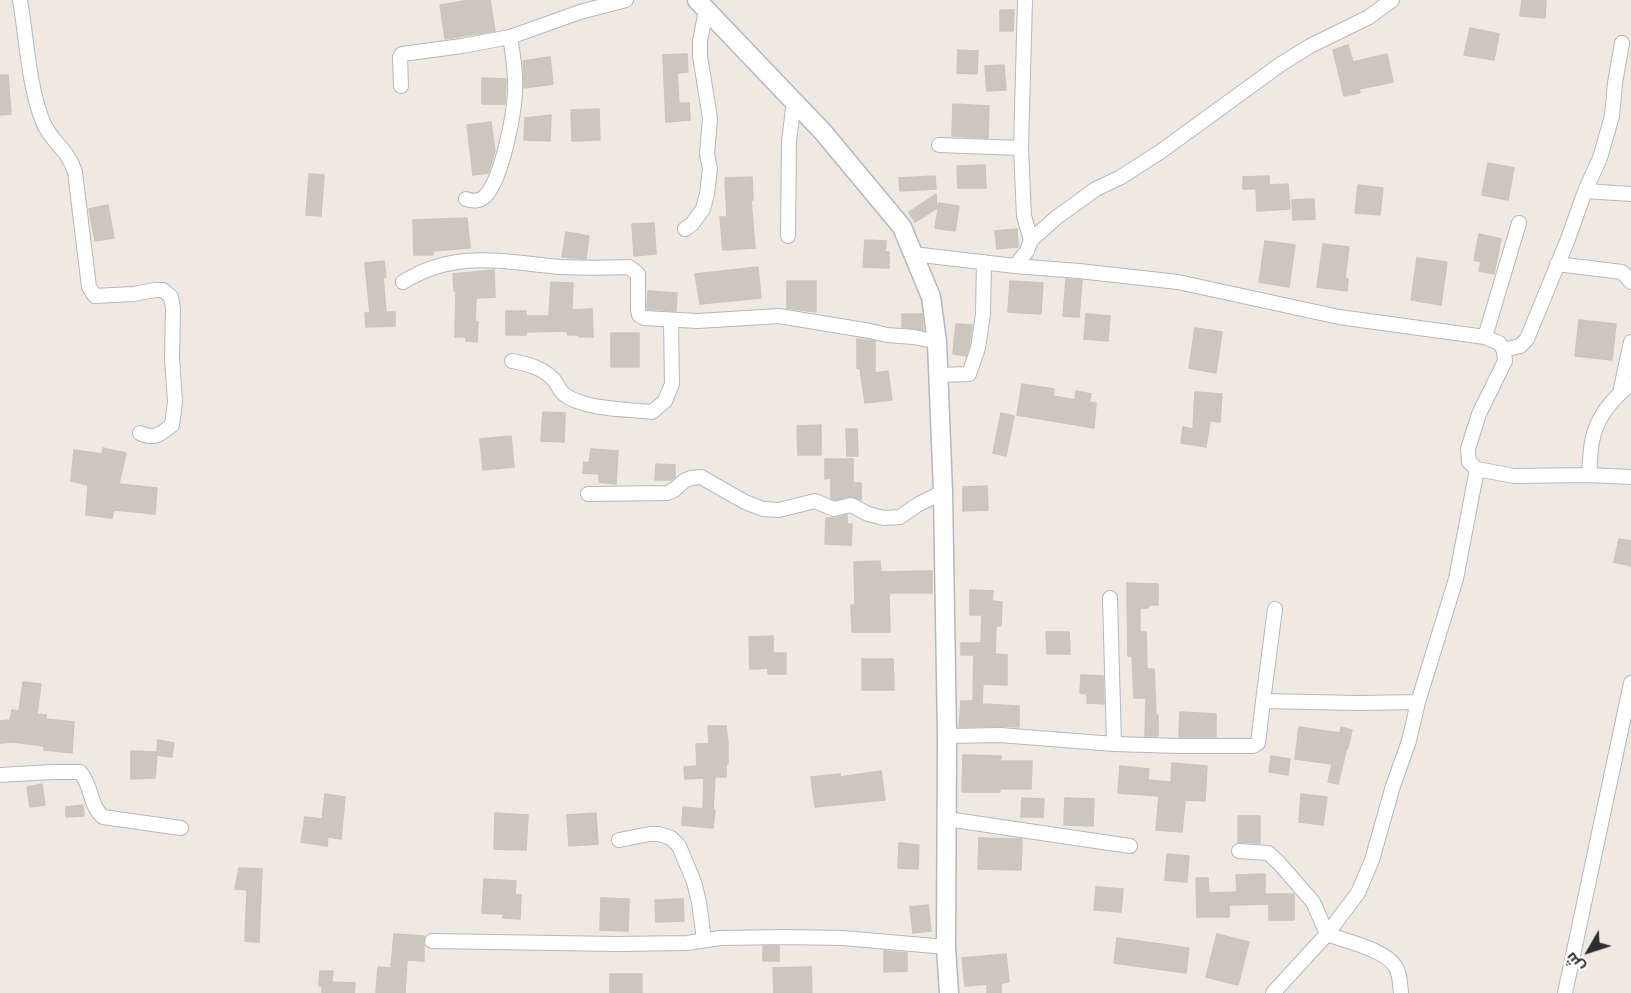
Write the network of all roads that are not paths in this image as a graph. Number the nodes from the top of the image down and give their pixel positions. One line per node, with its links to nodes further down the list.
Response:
1 (20, 0): 34 (street)
2 (626, 0): 6 (street)
3 (1024, 0): 11 (street)
4 (1392, 0): 18 (street)
5 (702, 5): 9 (street); 16 (street)
6 (510, 37): 8 (street); 14 (street)
7 (1622, 43): 12 (street)
8 (401, 86)
9 (794, 101): 17 (street); 19 (street)
10 (939, 145): 11 (street)
11 (1021, 148): 18 (street)
12 (1585, 190): 13 (street); 21 (street)
13 (1631, 194)
14 (466, 199)
15 (1519, 223): 26 (street)
16 (685, 229)
17 (788, 236)
18 (1031, 240): 22 (street)
19 (913, 254): 20 (street); 27 (street)
20 (984, 262): 22 (street); 31 (street)
21 (1557, 264): 23 (street); 29 (street)
22 (1015, 266): 26 (street)
23 (1630, 280)
24 (403, 282): 25 (street)
25 (671, 320): 27 (street); 30 (street)
26 (1485, 337): 29 (street)
27 (938, 342): 31 (street)
28 (1631, 342): 33 (street)
29 (1504, 350): 35 (street)
30 (512, 361)
31 (939, 375): 38 (street)
32 (1631, 384): 33 (street)
33 (1620, 393): 36 (street)
34 (140, 433)
35 (1477, 469): 36 (street); 44 (street)
36 (1589, 475): 37 (street)
37 (1631, 477)
38 (943, 492): 39 (street); 45 (street)
39 (588, 494)
40 (1110, 598): 46 (street)
41 (1275, 609): 43 (street)
42 (1631, 683): 60 (street)
43 (1263, 701): 44 (street); 46 (street)
44 (1418, 702): 53 (street)
45 (947, 736): 46 (street); 48 (street)
46 (1114, 744)
47 (0, 775): 49 (street)
48 (947, 819): 51 (street); 56 (street)
49 (181, 828)
50 (619, 840): 54 (street)
51 (1130, 846)
52 (1239, 851): 53 (street)
53 (1327, 934): 58 (street); 59 (street)
54 (704, 940): 55 (street); 56 (street)
55 (432, 941)
56 (946, 947): 57 (street)
57 (949, 993)
58 (1273, 993)
59 (1401, 993)
60 (1565, 993)

